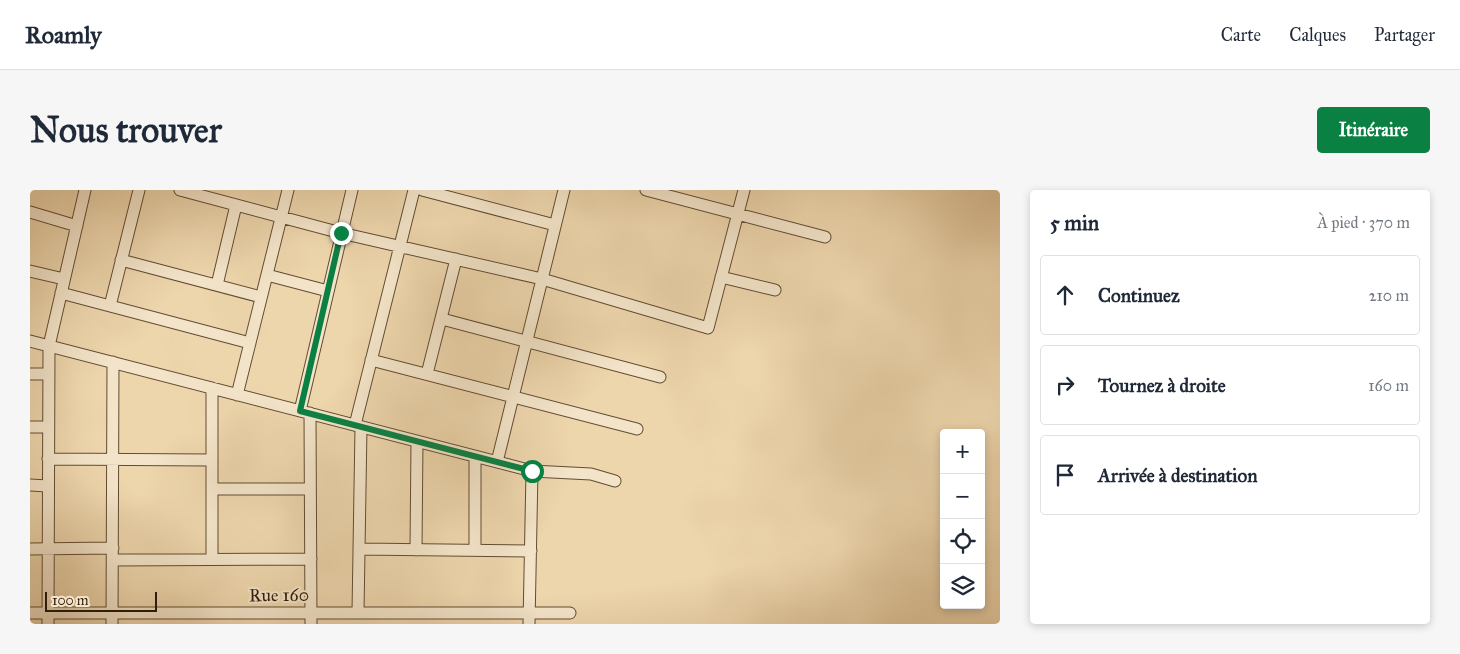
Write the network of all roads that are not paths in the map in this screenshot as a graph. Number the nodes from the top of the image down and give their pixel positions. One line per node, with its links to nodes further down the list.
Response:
1 (85, 190): 16 (street)
2 (139, 190): 21 (street)
3 (180, 190): 11 (street)
4 (288, 190): 14 (street)
5 (352, 190): 17 (street)
6 (414, 190): 19 (street)
7 (422, 190): 15 (street)
8 (564, 190): 15 (street)
9 (646, 190): 13 (street)
10 (744, 190): 13 (street)
11 (236, 205): 14 (street); 27 (street)
12 (30, 212): 16 (street)
13 (737, 214): 18 (street); 24 (street)
14 (281, 217): 17 (street); 23 (street)
15 (555, 225): 26 (street)
16 (77, 226): 25 (street)
17 (341, 233): 19 (street); 29 (street)
18 (825, 238)
19 (400, 246): 20 (street); 38 (street)
20 (456, 259): 26 (street); 33 (street)
21 (121, 260): 27 (street); 32 (street)
22 (30, 271): 25 (street)
23 (267, 275): 29 (street); 31 (street)
24 (722, 276): 26 (street); 28 (street)
25 (64, 279): 30 (street)
26 (542, 279): 35 (street)
27 (217, 285): 31 (street)
28 (776, 290)
29 (328, 291): 47 (street)
30 (61, 293): 32 (street); 37 (street)
31 (261, 297): 36 (street)
32 (110, 306): 36 (street)
33 (442, 318): 35 (street); 42 (street)
34 (30, 341): 37 (street)
35 (526, 341): 43 (street); 46 (street)
36 (250, 342): 45 (street)
37 (49, 346): 39 (street); 41 (street)
38 (371, 360): 42 (street); 48 (street)
39 (113, 362): 44 (street); 55 (street)
40 (30, 374): 41 (street)
41 (48, 374): 50 (street)
42 (427, 374): 46 (street)
43 (660, 378)
44 (212, 388): 45 (street); 56 (street)
45 (237, 395): 47 (street)
46 (513, 397): 51 (street); 57 (street)
47 (305, 412): 48 (street); 63 (street)
48 (358, 426): 52 (street); 67 (street)
49 (30, 427): 50 (street)
50 (48, 427): 54 (street)
51 (636, 429)
52 (417, 441): 53 (street); 68 (street)
53 (475, 456): 57 (street); 69 (street)
54 (48, 459): 55 (street); 61 (street)
55 (113, 459): 56 (street); 64 (street)
56 (211, 460): 62 (street)
57 (496, 462): 58 (street)
58 (532, 471): 59 (street); 70 (street)
59 (615, 481)
60 (30, 486): 61 (street)
61 (48, 486): 66 (street)
62 (212, 489): 63 (street); 71 (street)
63 (310, 489): 72 (street)
64 (113, 548): 66 (street); 73 (street)
65 (30, 549): 66 (street)
66 (48, 549): 79 (street)
67 (359, 549): 68 (street); 74 (street)
68 (416, 550): 69 (street)
69 (475, 550): 70 (street)
70 (530, 551): 82 (street)
71 (212, 559): 72 (street); 73 (street)
72 (311, 559): 77 (street)
73 (113, 560): 80 (street)
74 (358, 612): 77 (street, Rue 160); 78 (street, Rue 160)
75 (30, 613): 79 (street, Rue 160)
76 (570, 614): 82 (street, Rue 160)
77 (311, 618): 81 (street, Rue 160)
78 (461, 618): 82 (street, Rue 160)
79 (48, 619): 80 (street, Rue 160)
80 (112, 619): 81 (street, Rue 160)
81 (248, 619)
82 (529, 619)

